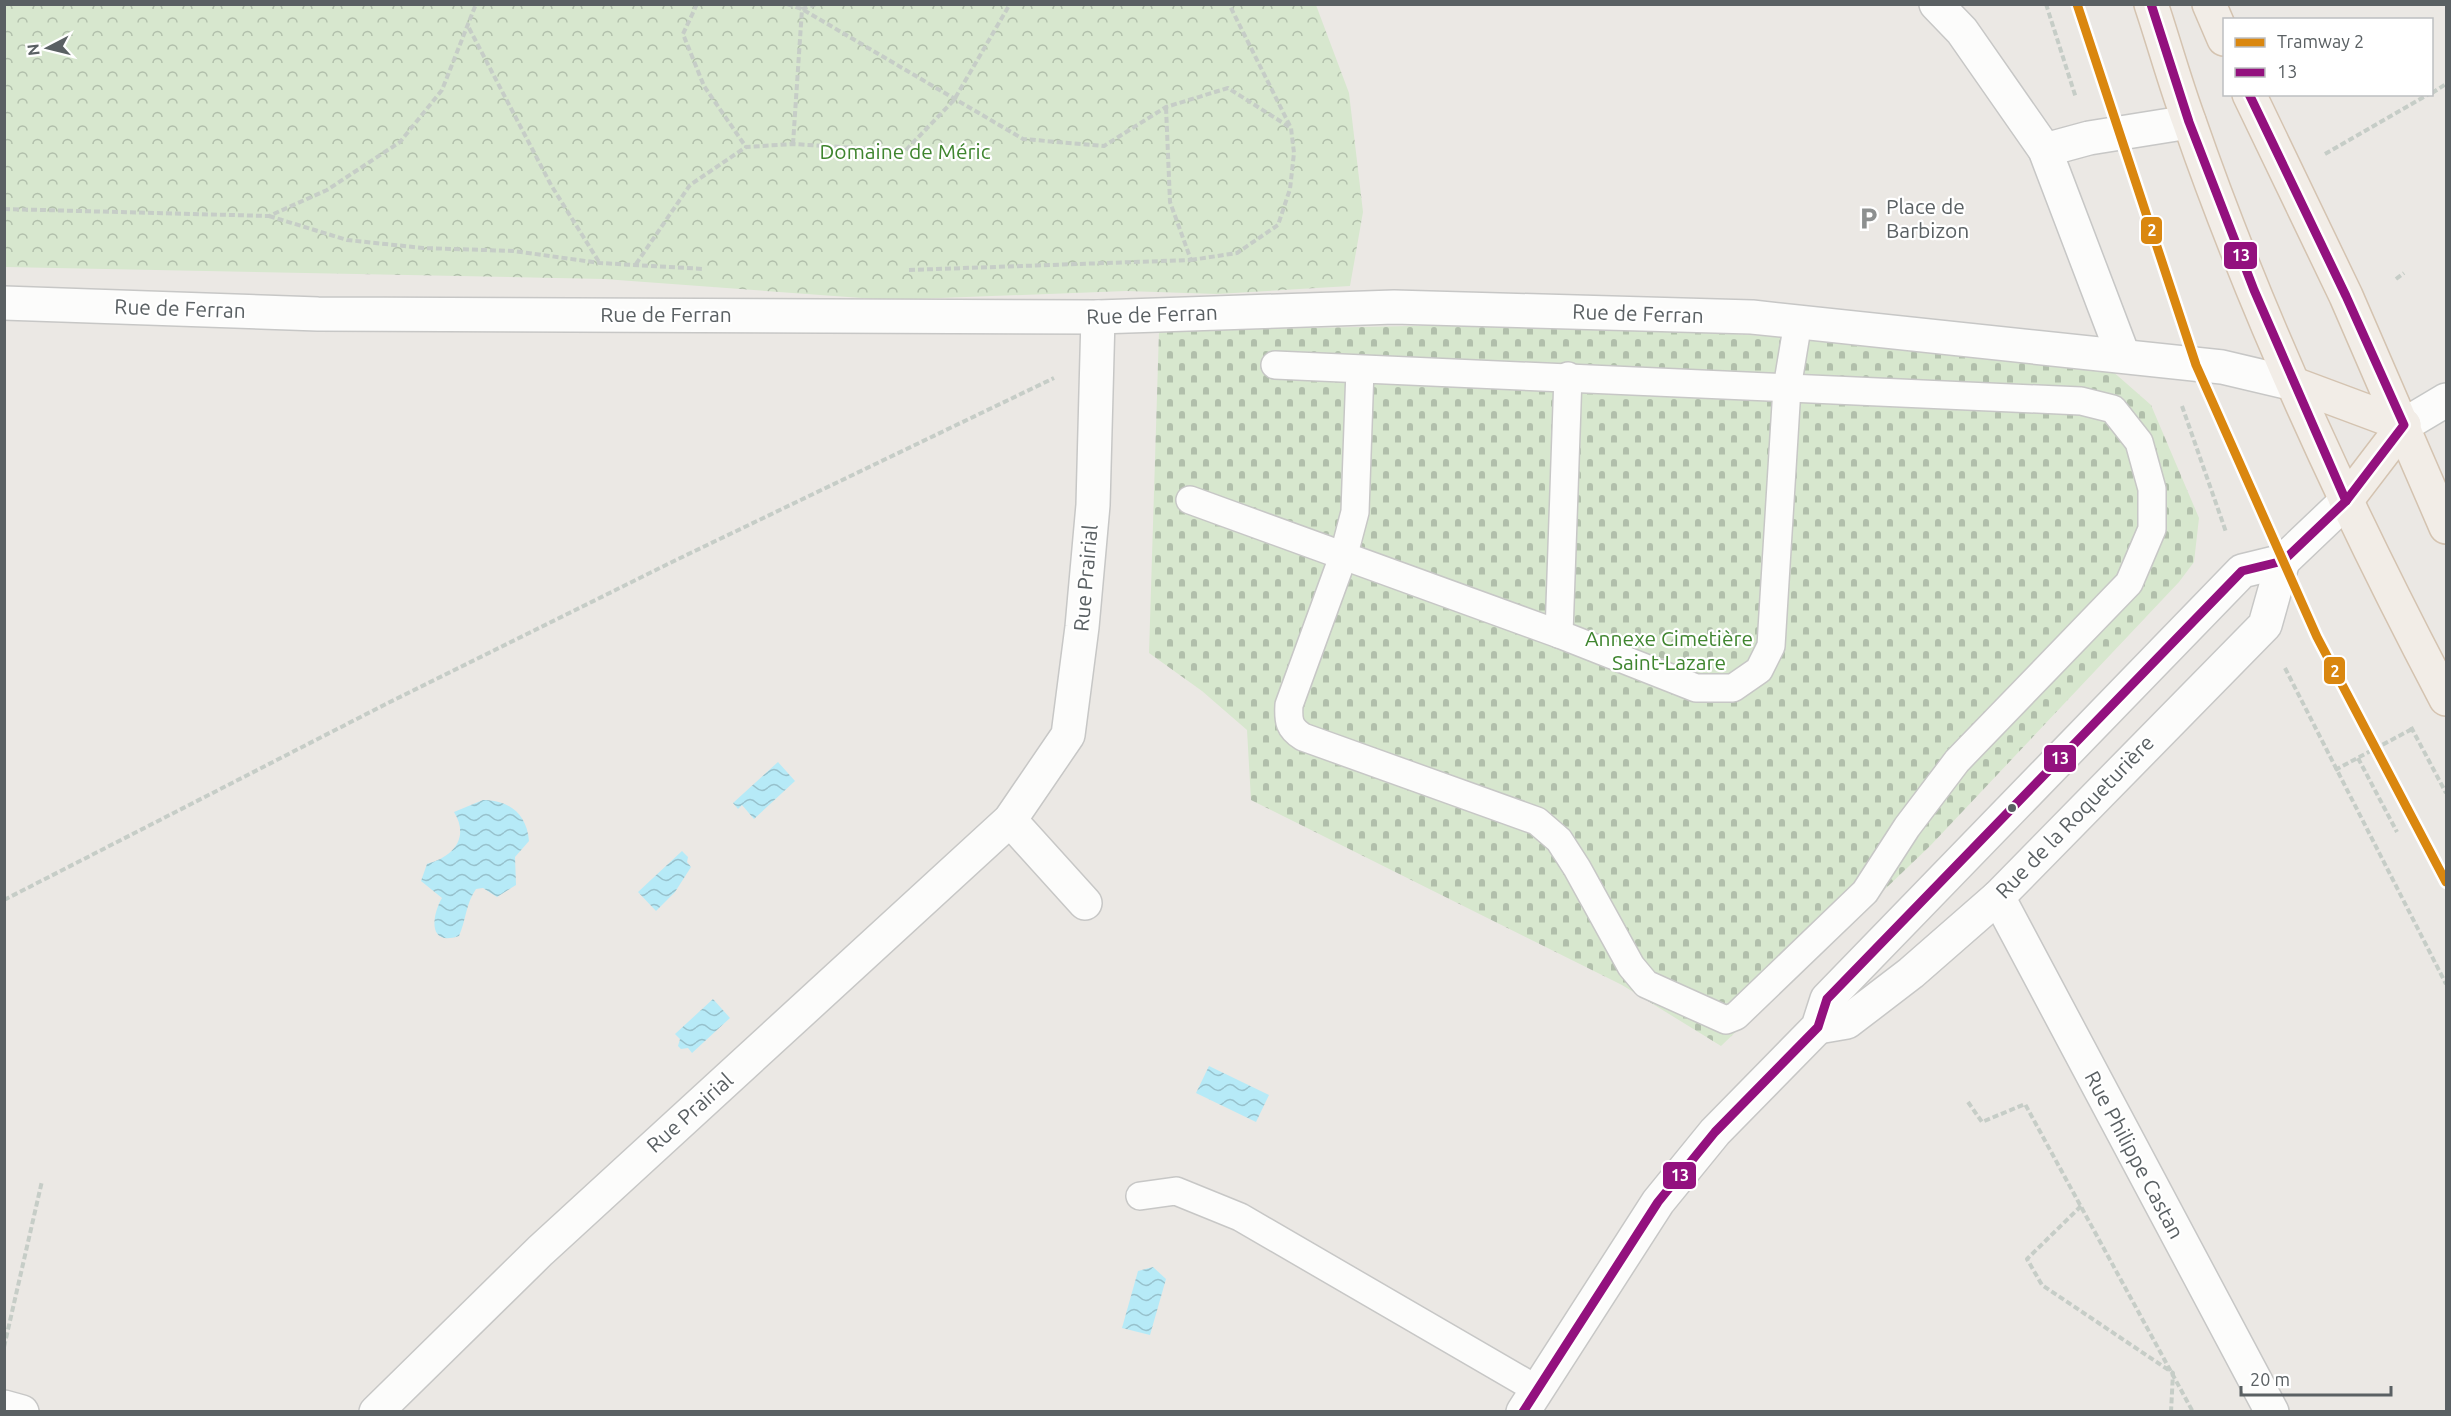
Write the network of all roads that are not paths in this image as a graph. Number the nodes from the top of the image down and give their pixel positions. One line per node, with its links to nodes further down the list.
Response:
1 (1936, 4): 7 (street)
2 (2151, 4): 6 (main road)
3 (2209, 4): 4 (main road)
4 (2223, 37)
5 (2250, 96): 18 (main road)
6 (2189, 122): 7 (street); 15 (main road)
7 (2045, 150): 11 (street)
8 (4, 303): 9 (street, Rue de Ferran)
9 (1098, 317): 10 (street, Rue de Ferran); 26 (street, Rue Prairial)
10 (1798, 322): 11 (street, Rue de Ferran); 16 (lane)
11 (2123, 355): 15 (street, Rue de Ferran)
12 (1275, 365): 13 (lane)
13 (1360, 369): 14 (lane); 22 (lane)
14 (1568, 376): 16 (lane); 24 (lane)
15 (2294, 384): 18 (main road); 20 (main road)
16 (1787, 388): 22 (lane); 24 (lane)
17 (2446, 400): 18 (street)
18 (2404, 425): 20 (main road); 21 (main road)
19 (1190, 500): 22 (lane)
20 (2346, 501): 23 (street); 25 (main road)
21 (2446, 527)
22 (1344, 554): 24 (lane)
23 (2283, 561): 27 (street, Rue de la Roqueturière); 29 (street)
24 (1558, 634)
25 (2446, 699)
26 (1010, 820): 28 (street); 34 (street, Rue Prairial)
27 (1998, 897): 29 (street, Rue de la Roqueturière); 35 (street, Rue Philippe Castan)
28 (1085, 903)
29 (1818, 1027): 31 (street)
30 (1140, 1196): 31 (lane)
31 (1530, 1401)
32 (4, 1407): 33 (street)
33 (21, 1412)
34 (376, 1412)
35 (2272, 1412)

